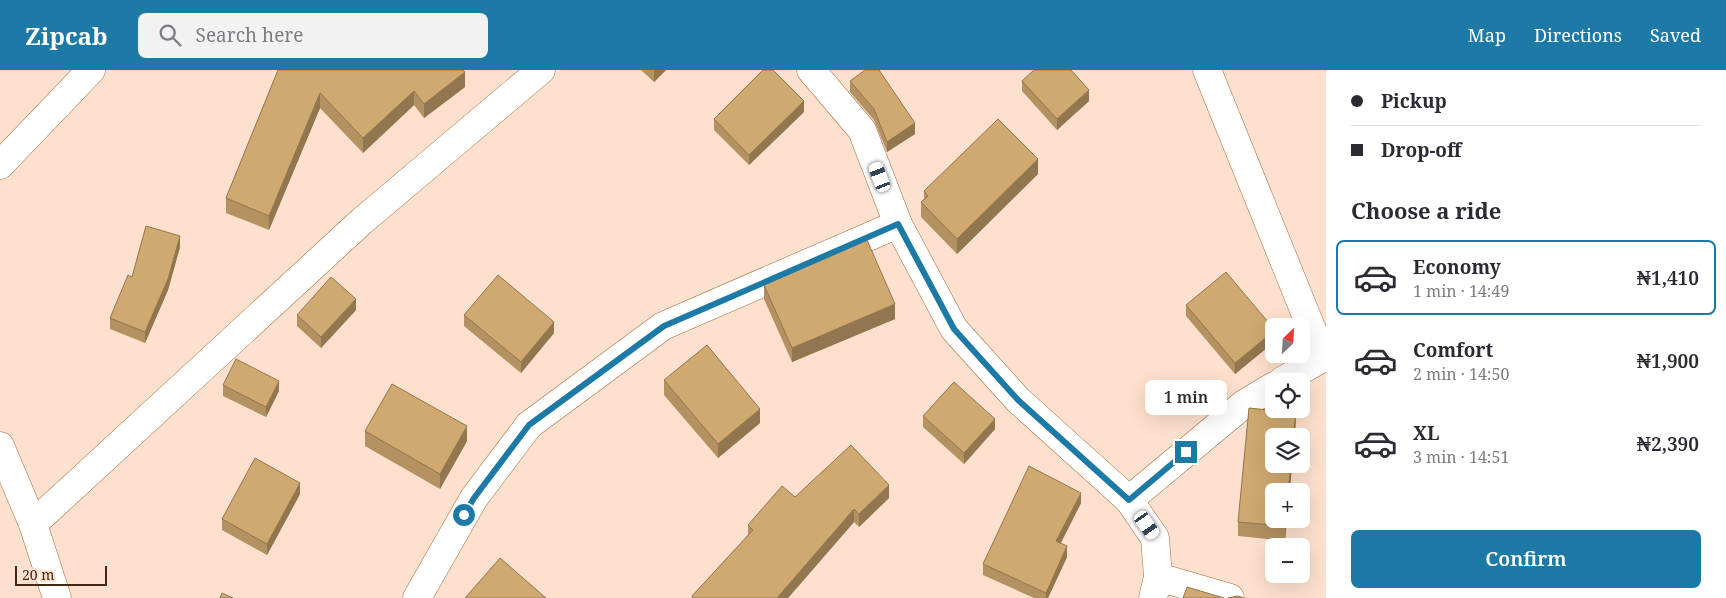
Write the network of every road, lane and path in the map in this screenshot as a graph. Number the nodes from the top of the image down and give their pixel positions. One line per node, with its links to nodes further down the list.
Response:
1 (91, 70): 5 (street)
2 (541, 70): 12 (street)
3 (811, 70): 6 (street)
4 (1207, 70): 7 (street)
5 (0, 165)
6 (898, 224): 11 (street); 15 (street)
7 (1325, 356): 8 (street)
8 (1296, 373)
9 (1265, 391): 11 (street)
10 (0, 446): 12 (street)
11 (1129, 500): 13 (street)
12 (33, 524): 14 (street)
13 (1156, 588): 16 (street)
14 (57, 598)
15 (417, 598)
16 (1230, 598)

